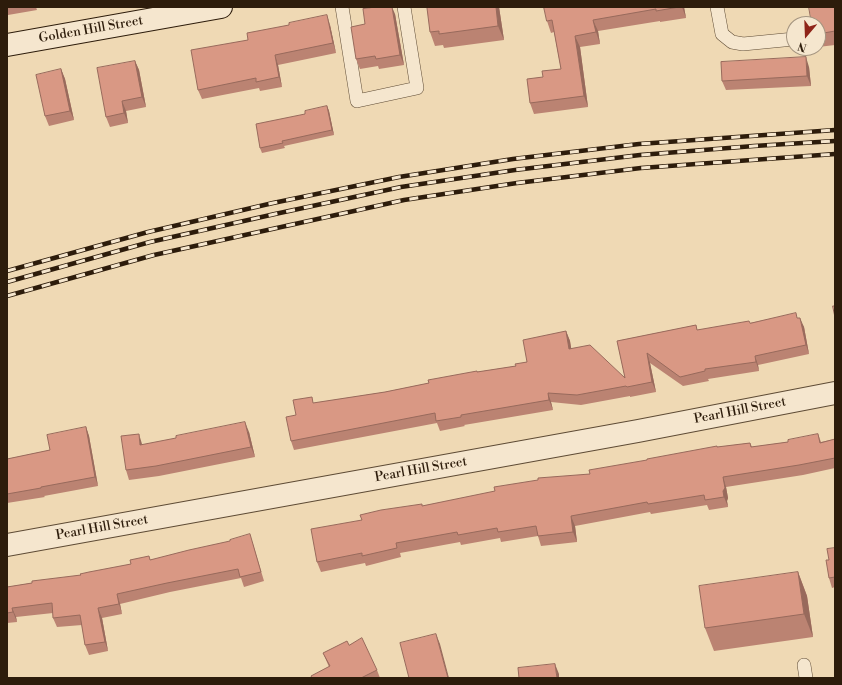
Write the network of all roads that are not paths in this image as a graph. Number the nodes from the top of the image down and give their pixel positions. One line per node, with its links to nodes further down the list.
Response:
1 (221, 7): 6 (street, Golden Hill Street)
2 (342, 7): 3 (lane)
3 (404, 7)
4 (717, 7): 5 (lane)
5 (786, 39)
6 (7, 45)
7 (835, 393): 8 (street, Pearl Hill Street)
8 (7, 545)
9 (804, 665): 10 (lane)
10 (806, 678)

